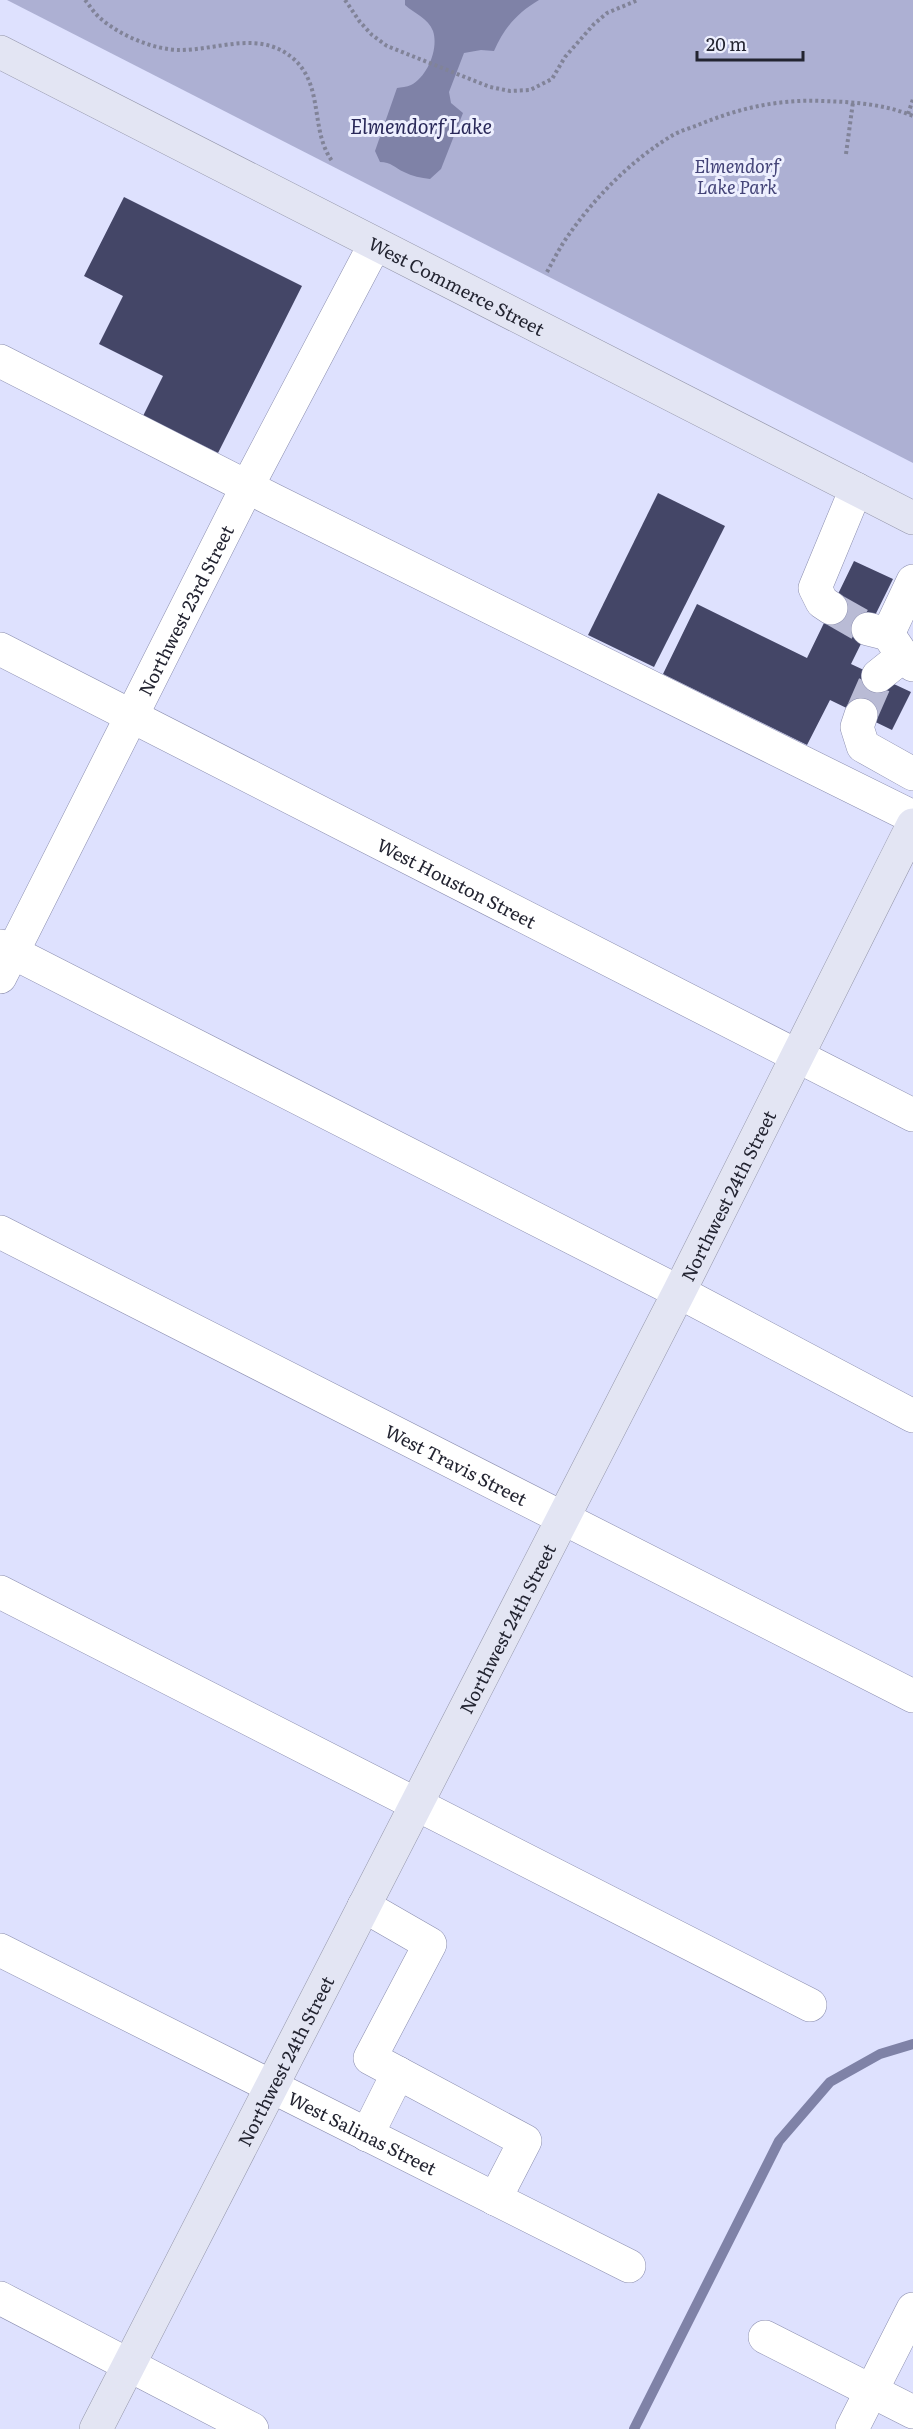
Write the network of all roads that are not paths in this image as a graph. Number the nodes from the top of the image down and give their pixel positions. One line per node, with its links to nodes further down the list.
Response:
1 (0, 52): 2 (main road, West Commerce Street)
2 (375, 244): 4 (street, Northwest 23rd Street); 5 (main road, West Commerce Street)
3 (0, 361): 4 (street)
4 (248, 487): 12 (street, Northwest 23rd Street); 15 (street)
5 (856, 489): 6 (main road, West Commerce Street); 8 (street)
6 (913, 518)
7 (913, 581): 9 (street)
8 (831, 608)
9 (893, 646): 11 (street)
10 (0, 649): 12 (street, West Houston Street)
11 (878, 676)
12 (132, 715): 17 (street, Northwest 23rd Street); 18 (street, West Houston Street)
13 (861, 715): 14 (street)
14 (913, 774)
15 (913, 817)
16 (913, 825): 18 (main road, Northwest 24th Street)
17 (4, 959): 21 (street)
18 (797, 1057): 19 (street, West Houston Street); 21 (main road, Northwest 24th Street)
19 (913, 1116)
20 (0, 1232): 23 (street, West Travis Street)
21 (679, 1292): 22 (street); 23 (main road, Northwest 24th Street)
22 (913, 1416)
23 (562, 1519): 25 (street, West Travis Street); 26 (main road, Northwest 24th Street)
24 (0, 1592): 26 (street)
25 (913, 1696)
26 (417, 1805): 27 (main road, Northwest 24th Street); 29 (street)
27 (364, 1906): 30 (street); 31 (main road, Northwest 24th Street)
28 (0, 1950): 31 (street, West Salinas Street)
29 (810, 2005)
30 (398, 2073): 32 (street); 33 (street)
31 (271, 2087): 32 (street, West Salinas Street); 38 (main road, Northwest 24th Street)
32 (367, 2135): 33 (street, West Salinas Street)
33 (495, 2199): 34 (street, West Salinas Street)
34 (629, 2266)
35 (0, 2298): 38 (street)
36 (913, 2309): 39 (street)
37 (765, 2337): 39 (street)
38 (129, 2364): 41 (main road, Northwest 24th Street); 42 (street)
39 (872, 2391): 40 (street); 43 (street)
40 (913, 2412)
41 (96, 2429)
42 (252, 2429)
43 (852, 2429)

